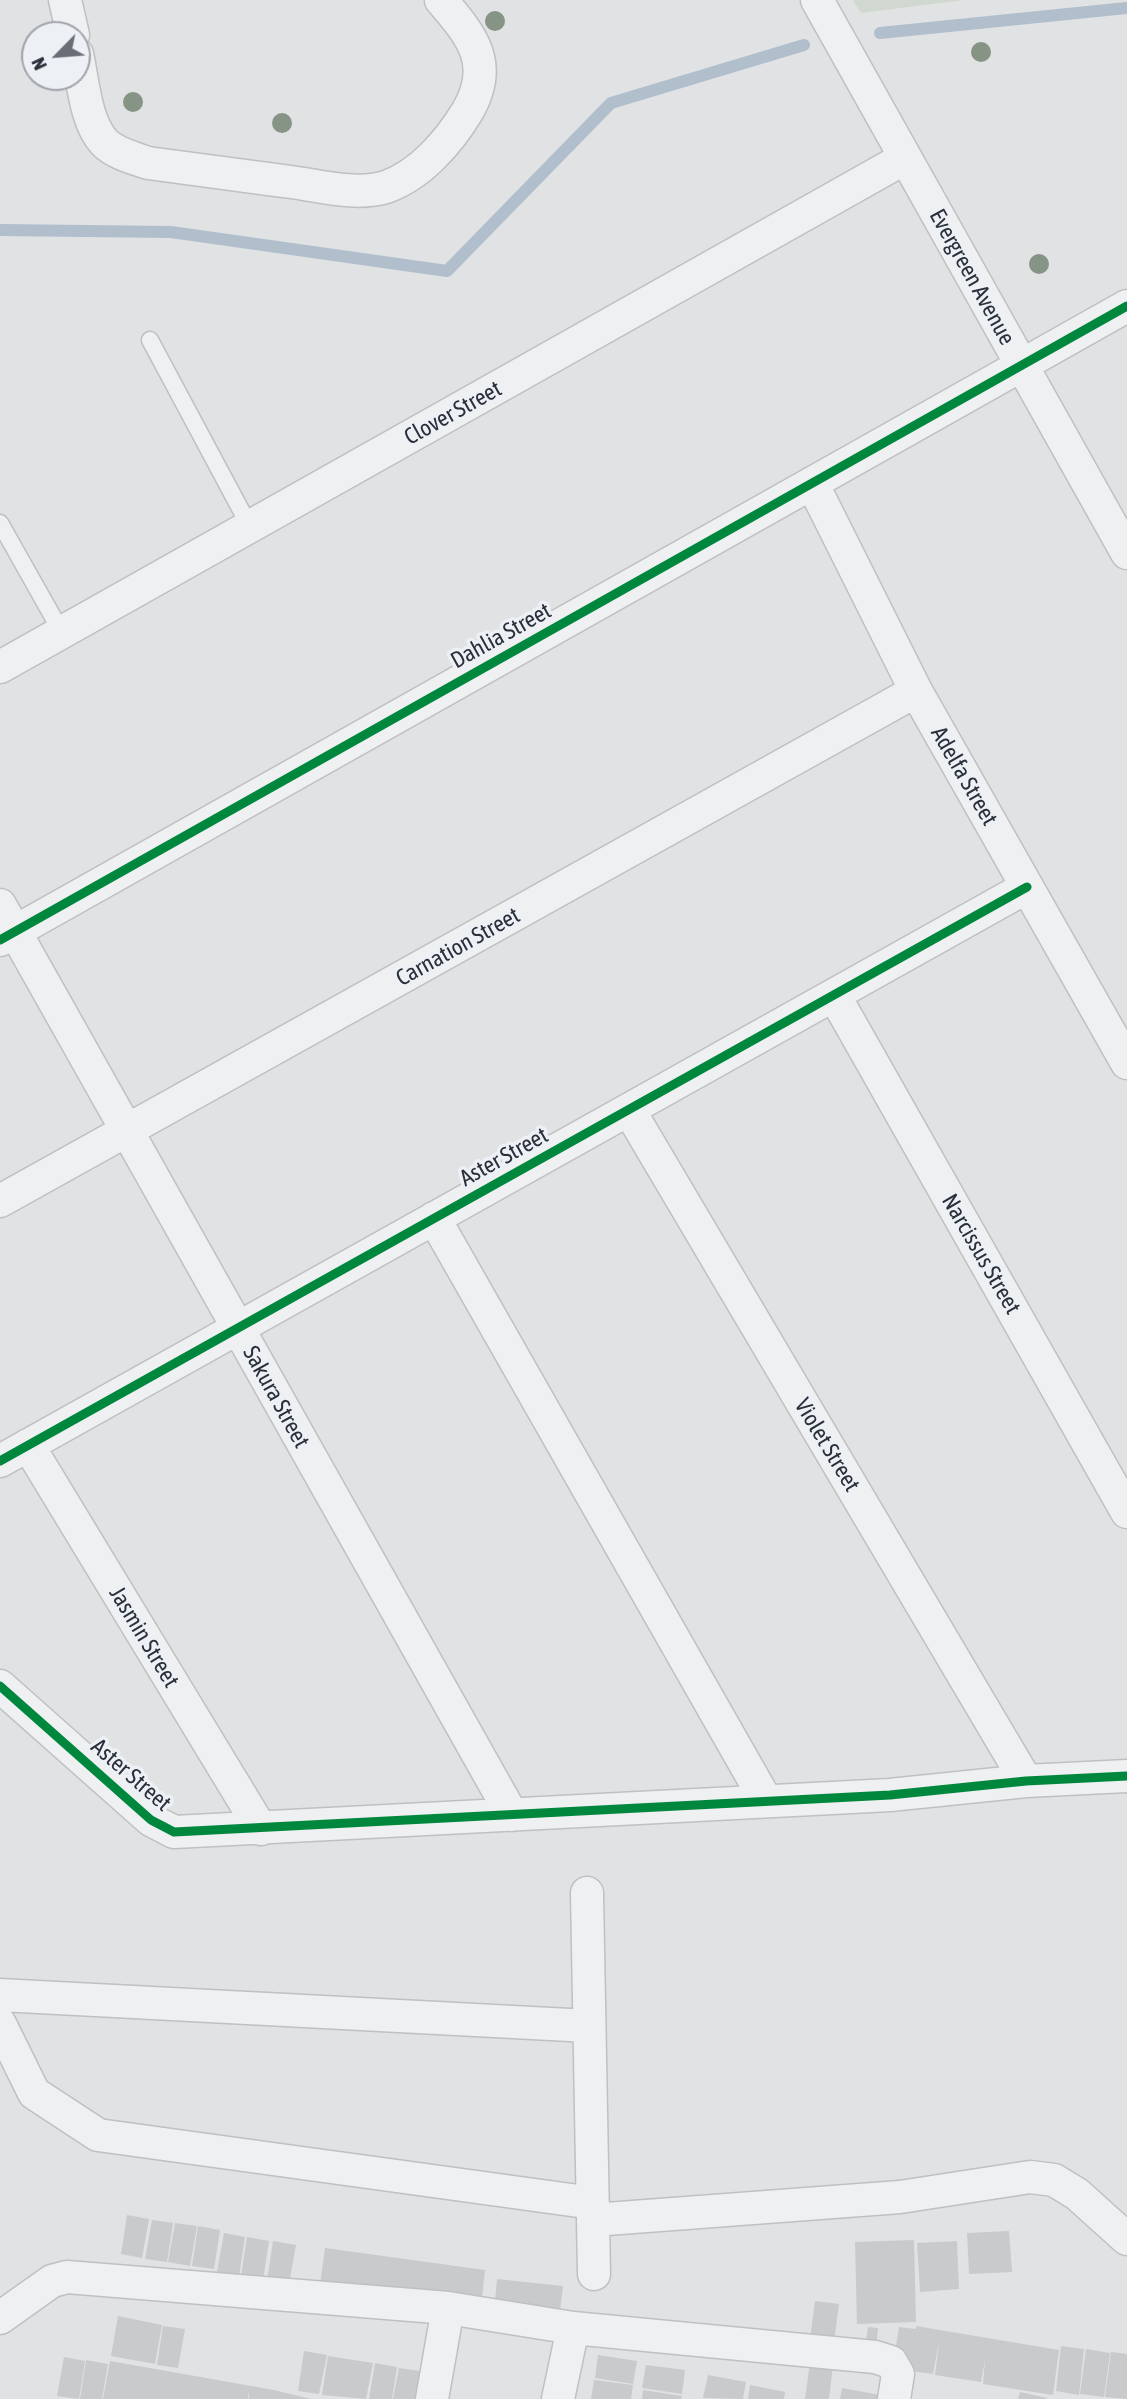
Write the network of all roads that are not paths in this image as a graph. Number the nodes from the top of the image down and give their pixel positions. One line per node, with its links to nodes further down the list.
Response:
1 (65, 0): 4 (street)
2 (441, 0): 5 (street)
3 (817, 0): 6 (street, Evergreen Avenue)
4 (70, 21)
5 (86, 91)
6 (905, 158): 9 (street, Evergreen Avenue); 12 (street, Clover Street)
7 (1127, 306): 9 (street, Dahlia Street)
8 (150, 340): 12 (lane)
9 (1021, 365): 10 (street, Dahlia Street); 13 (street, Evergreen Avenue)
10 (812, 483): 16 (street, Adelfa Street); 19 (street, Dahlia Street)
11 (0, 523): 14 (lane)
12 (250, 527): 14 (street, Clover Street)
13 (1127, 553)
14 (62, 633): 15 (street, Clover Street)
15 (0, 667)
16 (916, 691): 17 (street, Adelfa Street); 23 (street, Carnation Street)
17 (1027, 887): 20 (street, Aster Street); 21 (street, Adelfa Street)
18 (0, 905): 19 (street, Sakura Street)
19 (8, 936): 23 (street, Sakura Street)
20 (834, 995): 22 (street, Aster Street); 29 (street, Narcissus Street)
21 (1127, 1063)
22 (629, 1110): 25 (street, Aster Street); 32 (street, Violet Street)
23 (127, 1132): 24 (street, Carnation Street); 26 (street, Sakura Street)
24 (0, 1201)
25 (434, 1218): 26 (street, Aster Street); 33 (street)
26 (237, 1328): 27 (street, Aster Street); 34 (street, Sakura Street)
27 (28, 1445): 28 (street, Aster Street); 35 (street, Jasmin Street)
28 (0, 1461)
29 (1127, 1513)
30 (0, 1686): 35 (street, Aster Street)
31 (1127, 1776): 32 (street, Aster Street)
32 (1026, 1781): 33 (street, Aster Street)
33 (765, 1800): 34 (street, Aster Street)
34 (512, 1815): 35 (street, Aster Street)
35 (261, 1829)
36 (587, 1893): 39 (street)
37 (0, 1995): 39 (street)
38 (0, 2024): 40 (street)
39 (589, 2026): 40 (street)
40 (593, 2212): 41 (street); 42 (street)
41 (1127, 2239)
42 (594, 2274)
43 (448, 2308): 44 (street); 45 (street); 46 (street)
44 (0, 2318)
45 (573, 2328): 47 (street); 48 (street)
46 (432, 2399)
47 (558, 2399)
48 (894, 2399)

